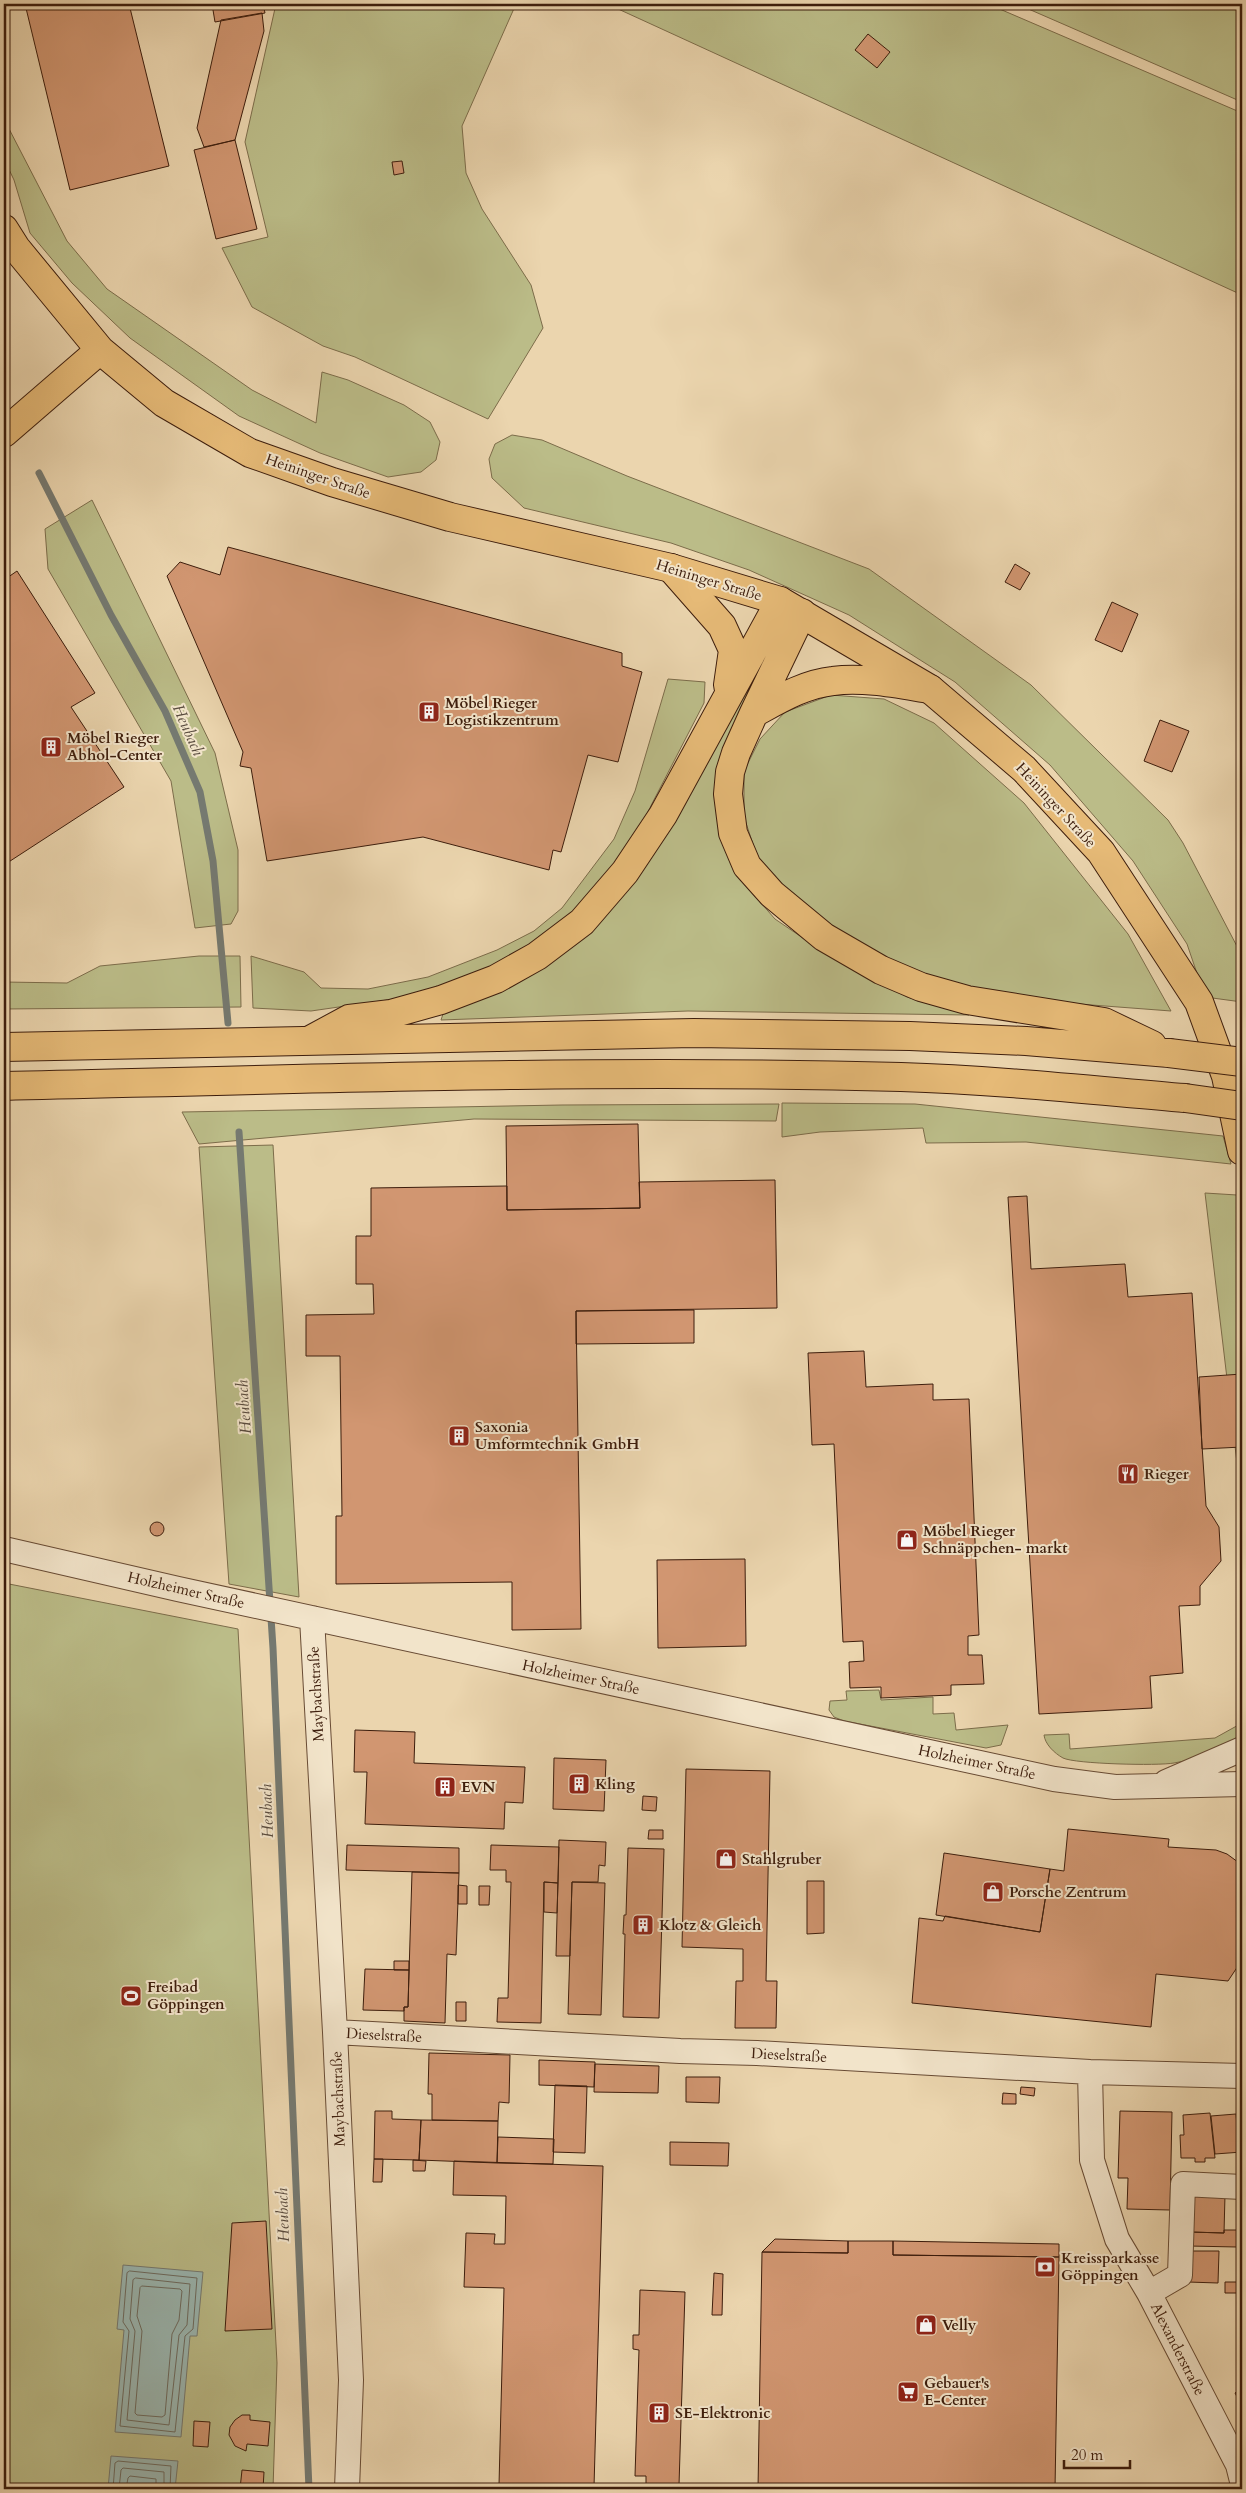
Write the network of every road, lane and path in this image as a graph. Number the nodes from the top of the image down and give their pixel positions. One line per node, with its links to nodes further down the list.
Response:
1 (4, 229): 2 (main road, Heininger Straße)
2 (100, 350): 3 (main road); 4 (main road, Heininger Straße)
3 (4, 433)
4 (671, 568): 5 (main road, Heininger Straße); 7 (main road)
5 (791, 607): 6 (main road, Heininger Straße); 7 (main road); 8 (main road)
6 (930, 688): 8 (main road); 15 (main road, Heininger Straße)
7 (726, 699): 9 (main road)
8 (754, 713): 11 (main road)
9 (308, 1041): 10 (main road); 11 (main road)
10 (4, 1047)
11 (1169, 1053): 12 (main road, bridge)
12 (1242, 1062)
13 (4, 1086): 14 (main road, bridge)
14 (1242, 1106)
15 (1242, 1145): 16 (main road, Heininger Straße)
16 (1242, 1150)
17 (4, 1549): 18 (street, Holzheimer Straße)
18 (303, 1616): 21 (street, Holzheimer Straße); 22 (street, Maybachstraße)
19 (1242, 1749): 21 (street, Holzheimer Straße)
20 (1242, 1784): 21 (street, Holzheimer Straße)
21 (1161, 1785)
22 (336, 2032): 23 (street, Dieselstraße); 28 (street, Maybachstraße)
23 (1090, 2072): 24 (street, Dieselstraße); 26 (street, Alexanderstraße)
24 (1242, 2076)
25 (1242, 2187): 26 (street)
26 (1149, 2293): 27 (street, Alexanderstraße)
27 (1242, 2481)
28 (347, 2489)

